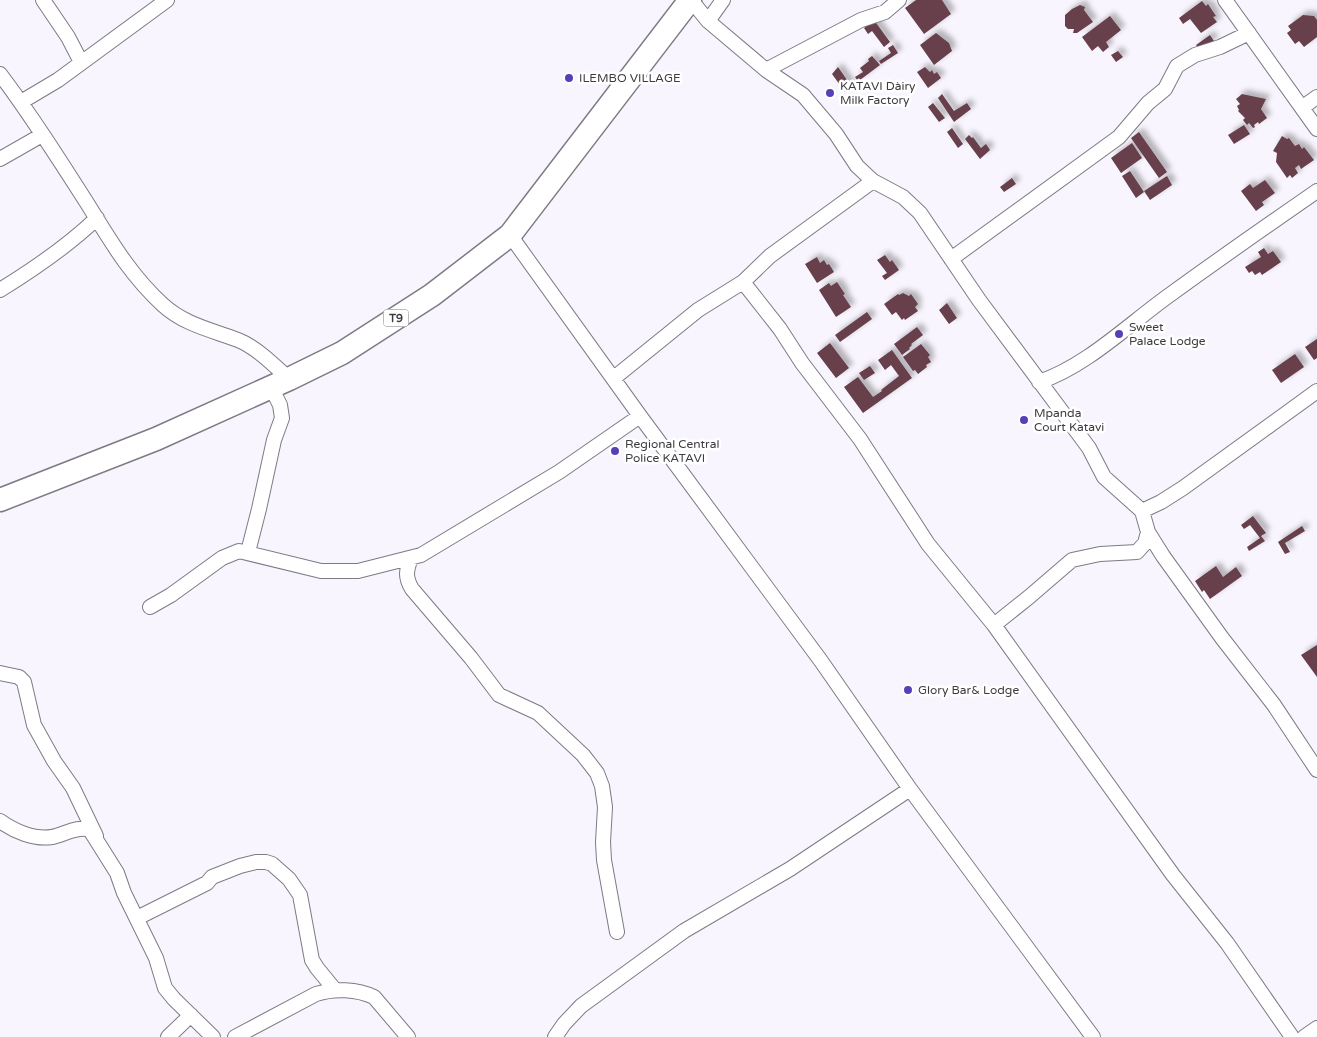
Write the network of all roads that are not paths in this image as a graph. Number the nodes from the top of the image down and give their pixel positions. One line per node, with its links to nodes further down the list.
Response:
1 (43, 0): 9 (street)
2 (167, 0): 9 (street)
3 (690, 0): 7 (street); 21 (highway, T9)
4 (723, 0): 7 (street)
5 (899, 0): 10 (street)
6 (1226, 0): 8 (street)
7 (708, 21): 10 (street)
8 (1249, 33): 14 (street); 22 (street)
9 (81, 62): 13 (street)
10 (766, 70): 18 (street)
11 (0, 74): 13 (street)
12 (1317, 97): 14 (street)
13 (21, 102): 16 (street)
14 (1303, 107): 15 (street)
15 (1317, 129)
16 (42, 135): 17 (street); 20 (street)
17 (0, 159)
18 (873, 182): 22 (street); 23 (street)
19 (1317, 191): 26 (street)
20 (97, 218): 24 (street); 27 (street)
21 (510, 235): 25 (street); 27 (highway, T9)
22 (951, 259): 26 (street)
23 (743, 282): 25 (street); 36 (street)
24 (0, 290)
25 (614, 378): 29 (street)
26 (1039, 382): 31 (street)
27 (280, 383): 30 (highway, T9); 33 (street)
28 (1317, 391): 31 (street)
29 (640, 416): 34 (street); 39 (street)
30 (0, 500)
31 (1142, 511): 32 (street)
32 (1148, 532): 36 (street); 38 (street)
33 (248, 552): 34 (street); 35 (street)
34 (411, 558): 43 (street)
35 (150, 607)
36 (994, 624): 53 (street)
37 (0, 673): 41 (street)
38 (1317, 770)
39 (910, 790): 51 (street); 52 (street)
40 (0, 821): 41 (street)
41 (98, 841): 42 (street)
42 (137, 918): 44 (street); 45 (street)
43 (617, 932)
44 (335, 990): 49 (street); 50 (street)
45 (191, 1015): 47 (street); 48 (street)
46 (1317, 1028): 54 (street)
47 (168, 1037)
48 (213, 1037)
49 (235, 1037)
50 (408, 1037)
51 (555, 1037)
52 (1093, 1037)
53 (1292, 1037)
54 (1304, 1037)

